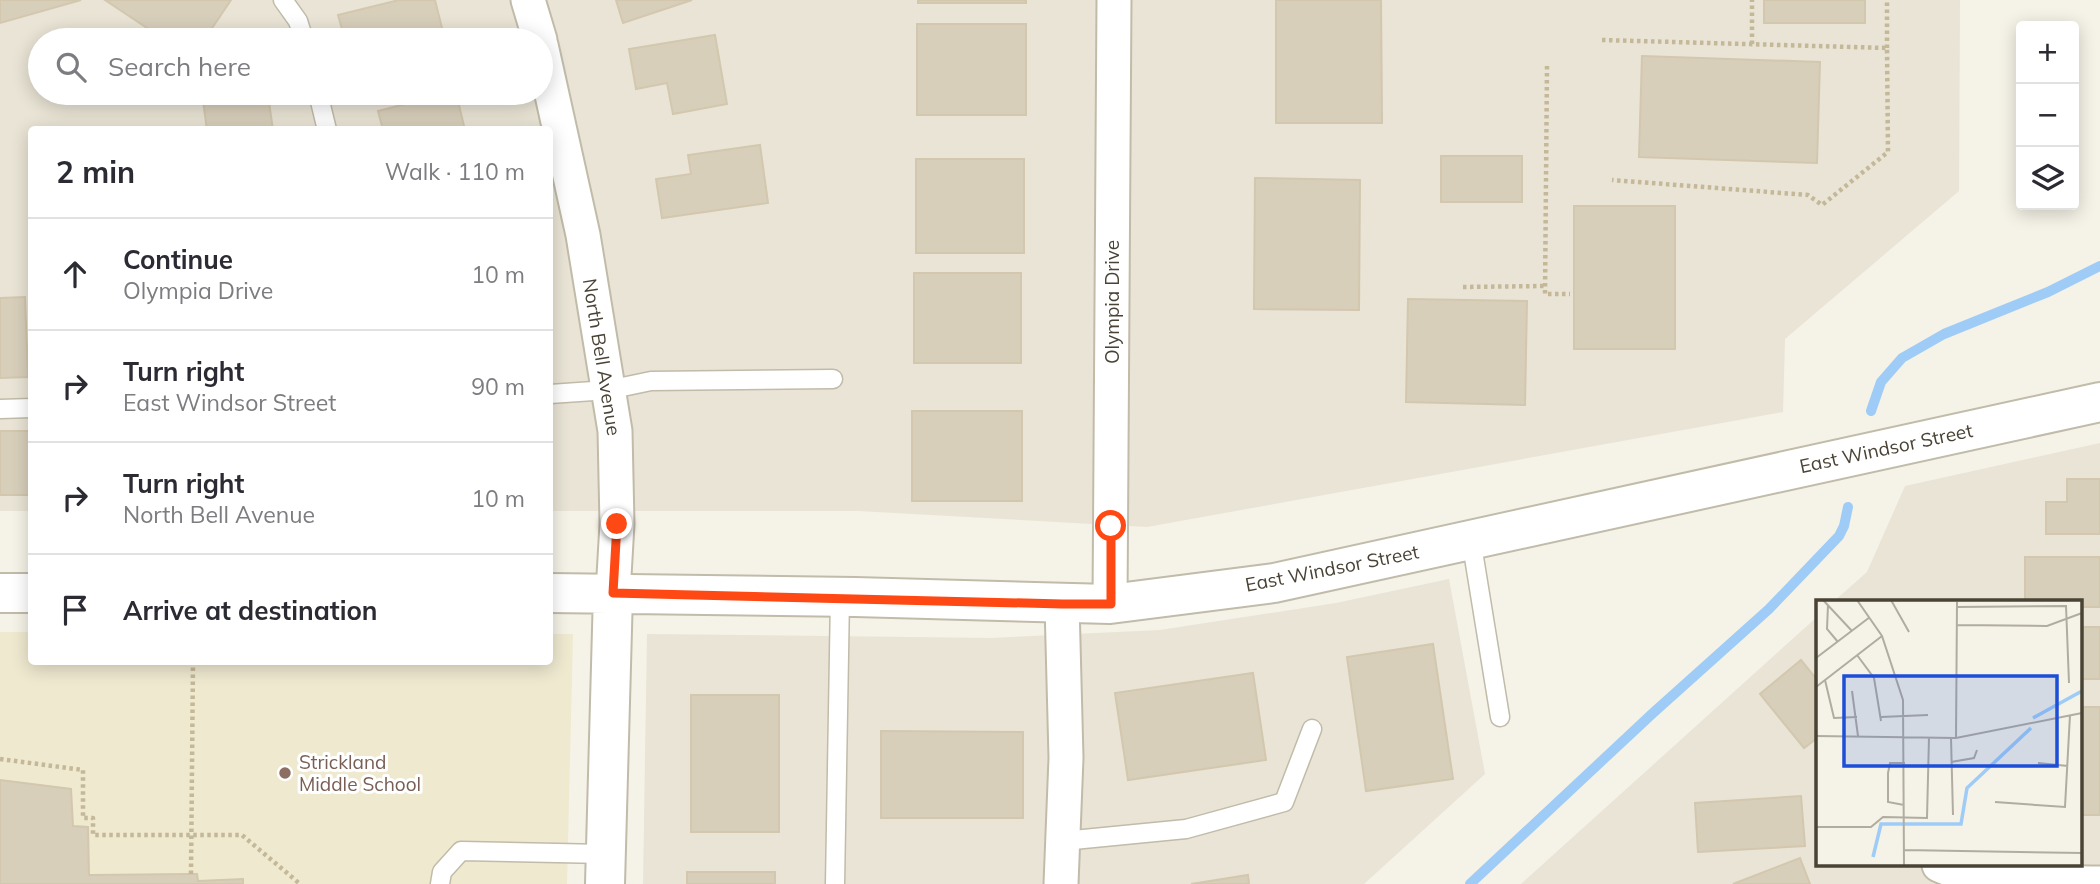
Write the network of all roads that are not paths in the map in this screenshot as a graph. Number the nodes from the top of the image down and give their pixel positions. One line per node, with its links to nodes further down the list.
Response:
1 (283, 0): 4 (lane)
2 (528, 0): 5 (street)
3 (1114, 0): 22 (street, Olympia Drive)
4 (300, 28)
5 (536, 28)
6 (553, 100): 10 (street, North Bell Avenue)
7 (321, 105): 8 (lane)
8 (326, 126)
9 (833, 379): 10 (lane)
10 (608, 390): 11 (lane); 19 (street, North Bell Avenue)
11 (553, 394)
12 (2100, 402): 15 (street, East Windsor Street)
13 (28, 408): 14 (lane)
14 (0, 409)
15 (1471, 539): 22 (street, East Windsor Street); 23 (lane)
16 (0, 593): 17 (street)
17 (28, 593)
18 (553, 593): 19 (street, East Windsor Street)
19 (613, 593): 20 (street, East Windsor Street); 27 (street, North Bell Avenue)
20 (840, 597): 21 (street, East Windsor Street); 30 (lane)
21 (1062, 604): 22 (street, East Windsor Street); 25 (street)
22 (1111, 604)
23 (1500, 717)
24 (1312, 729): 25 (lane)
25 (1063, 841): 31 (street)
26 (1941, 866): 28 (street)
27 (605, 869): 29 (lane)
28 (2100, 883)
29 (440, 884)
30 (835, 884)
31 (1061, 884)

